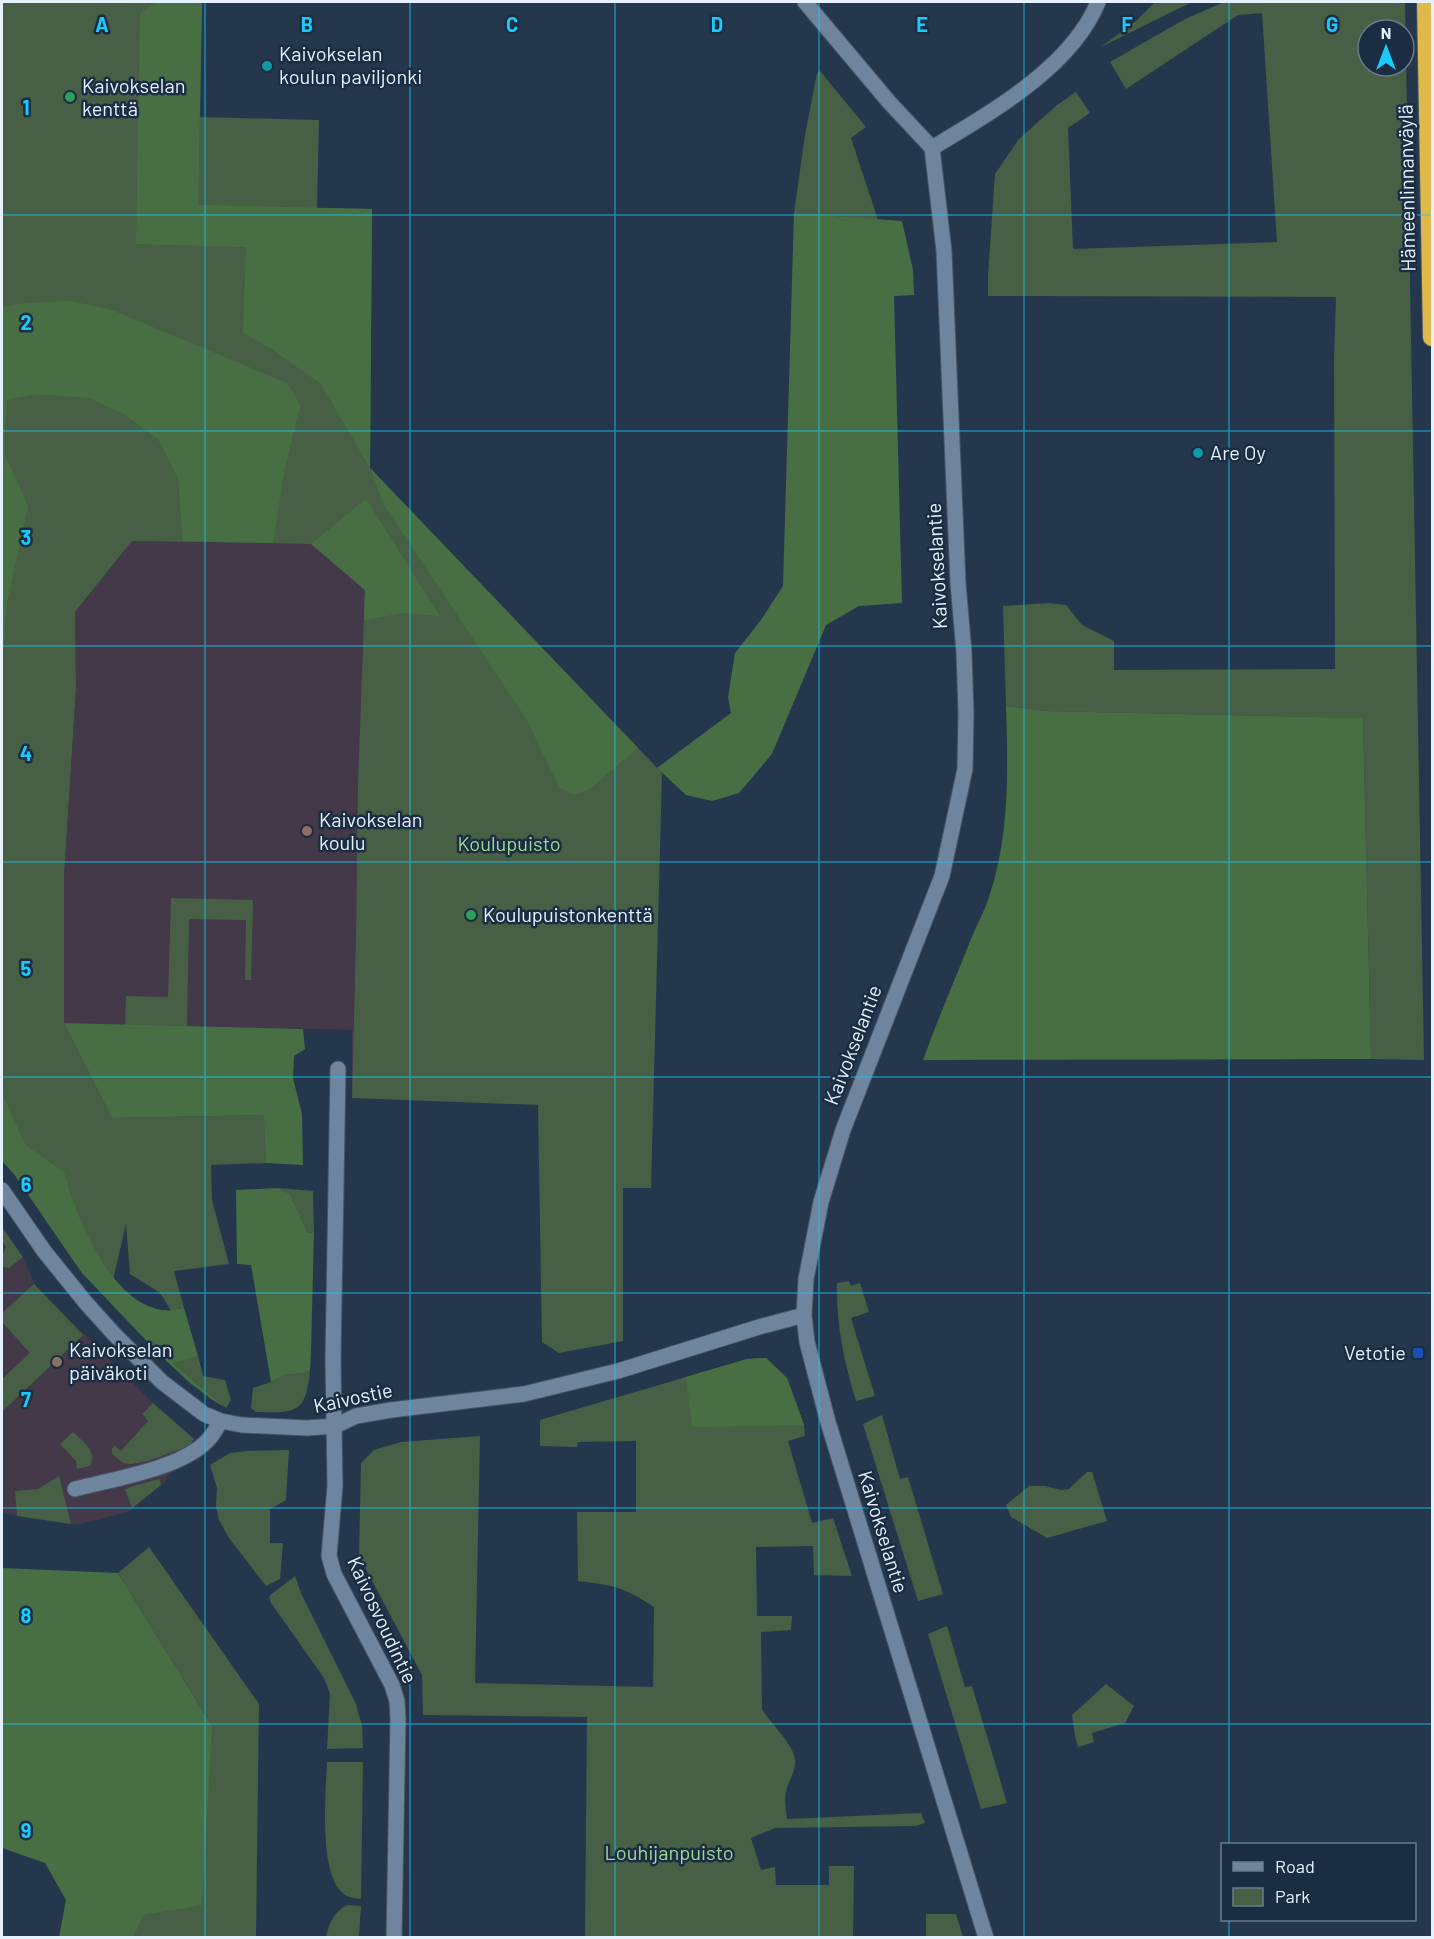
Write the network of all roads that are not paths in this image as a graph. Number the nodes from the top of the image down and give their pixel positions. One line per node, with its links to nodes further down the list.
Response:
1 (805, 2): 4 (street)
2 (1098, 2): 4 (street)
3 (1426, 2): 5 (highway, Hämeenlinnanväylä)
4 (932, 148): 8 (street, Kaivokselantie)
5 (1432, 337)
6 (338, 1069): 10 (street, Kaivosvoudintie)
7 (2, 1190): 9 (street, Kaivostie)
8 (804, 1315): 10 (street, Kaivostie); 13 (street, Kaivokselantie)
9 (221, 1421): 10 (street, Kaivostie); 11 (street)
10 (335, 1426): 12 (street, Kaivosvoudintie)
11 (75, 1488)
12 (394, 1938)
13 (986, 1938)

